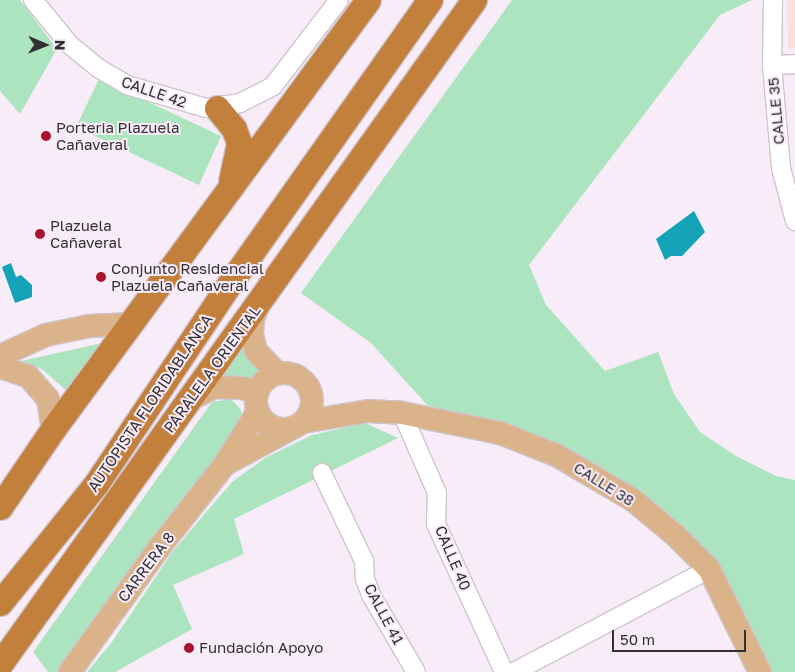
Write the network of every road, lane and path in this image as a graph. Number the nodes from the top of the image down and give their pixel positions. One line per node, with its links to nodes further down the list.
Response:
1 (33, 0): 9 (street, CALLE 42)
2 (339, 0): 9 (street)
3 (368, 0): 10 (highway)
4 (430, 0): 28 (highway, AUTOPISTA FLORIDABLANCA)
5 (474, 0): 12 (highway, PARALELA ORIENTAL)
6 (773, 0): 8 (street, CALLE 35)
7 (795, 64): 8 (street)
8 (772, 65): 11 (street, CALLE 35)
9 (218, 108): 10 (highway)
10 (224, 196): 13 (highway)
11 (795, 221)
12 (259, 304): 16 (main road); 18 (highway, PARALELA ORIENTAL)
13 (132, 324): 14 (main road); 23 (highway)
14 (0, 356)
15 (0, 368): 23 (main road)
16 (278, 374): 17 (main road); 19 (main road)
17 (304, 383): 20 (main road, CALLE 38); 22 (main road)
18 (187, 401): 19 (main road); 29 (highway, PARALELA ORIENTAL)
19 (257, 402): 22 (main road); 24 (main road, CARRERA 8)
20 (368, 412): 21 (main road, CALLE 38); 22 (main road, CALLE 38)
21 (402, 413): 27 (main road, CALLE 38); 32 (street, CALLE 40)
22 (297, 425): 24 (main road, CARRERA 8)
23 (54, 429): 26 (highway)
24 (226, 464): 30 (main road, CARRERA 8)
25 (322, 473): 31 (street, CALLE 41)
26 (0, 508)
27 (709, 569): 33 (street); 34 (main road, CALLE 38)
28 (0, 603)
29 (0, 664)
30 (70, 672)
31 (416, 672)
32 (504, 672)
33 (514, 672)
34 (760, 672)

